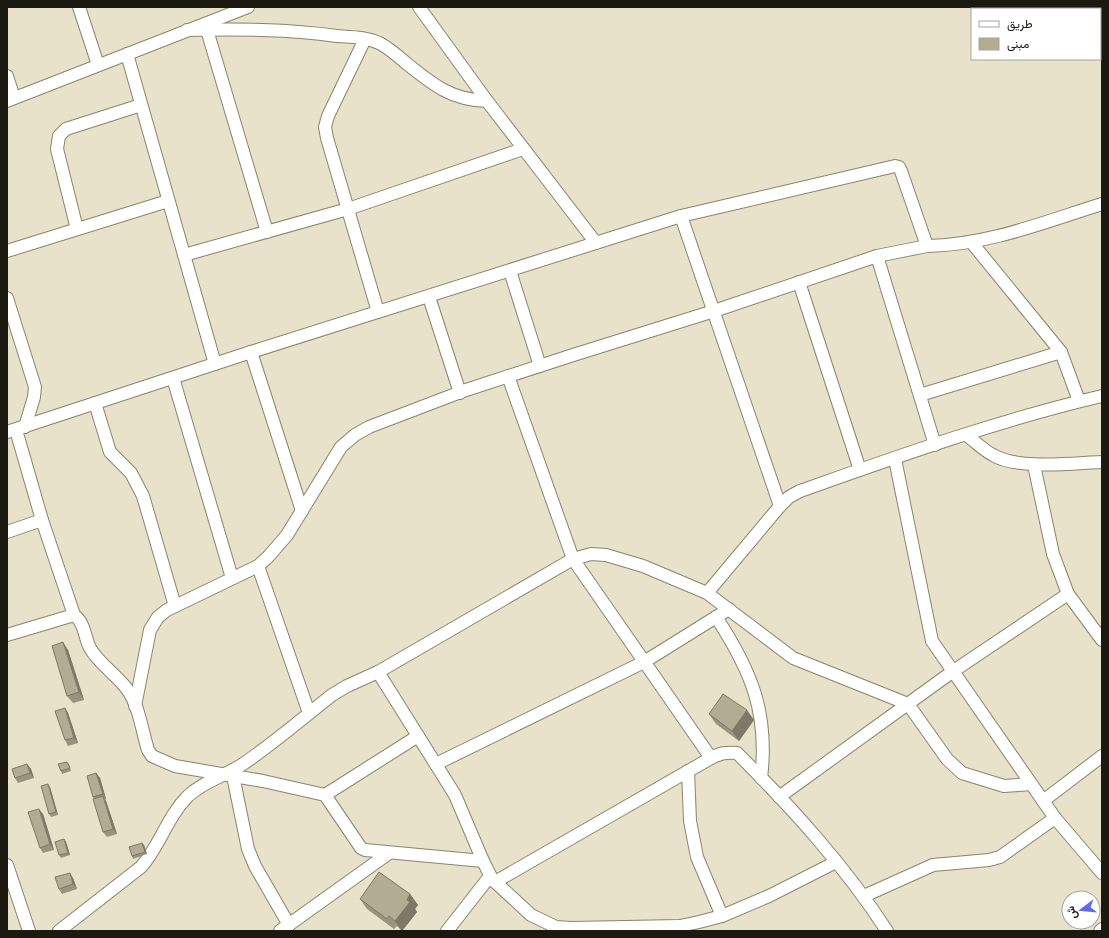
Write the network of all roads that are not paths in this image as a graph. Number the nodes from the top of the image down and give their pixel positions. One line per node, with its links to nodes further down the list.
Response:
1 (79, 7): 8 (street)
2 (248, 7): 4 (street)
3 (419, 7): 11 (street)
4 (187, 30): 5 (street); 7 (street)
5 (206, 30): 6 (street); 19 (street)
6 (365, 39): 11 (street); 16 (street)
7 (127, 54): 8 (street); 12 (street)
8 (98, 65): 10 (street)
9 (7, 76): 10 (street)
10 (11, 100)
11 (486, 101): 13 (street)
12 (141, 105): 14 (street); 18 (street)
13 (523, 148): 16 (street); 20 (street)
14 (168, 200): 18 (street); 24 (street)
15 (1102, 204): 21 (street)
16 (348, 209): 19 (street); 31 (street)
17 (681, 216): 20 (street); 22 (street); 30 (street)
18 (77, 229): 23 (street)
19 (267, 232): 24 (street)
20 (596, 243): 26 (street)
21 (972, 243): 22 (street); 33 (street)
22 (927, 246): 25 (street)
23 (7, 251)
24 (184, 255): 34 (street)
25 (877, 256): 27 (street); 39 (street)
26 (510, 271): 28 (street); 35 (street)
27 (799, 282): 30 (street); 49 (street)
28 (429, 296): 31 (street); 38 (street)
29 (7, 298): 43 (street)
30 (714, 311): 35 (street); 50 (street)
31 (378, 312): 32 (street)
32 (251, 352): 34 (street); 51 (street)
33 (1061, 352): 39 (street); 41 (street)
34 (215, 364): 37 (street)
35 (540, 366): 36 (street)
36 (508, 376): 38 (street); 54 (street)
37 (173, 378): 42 (street); 56 (street)
38 (460, 393): 51 (street)
39 (920, 395): 45 (street)
40 (1102, 396): 41 (street)
41 (1079, 401): 44 (street)
42 (95, 403): 43 (street); 59 (street)
43 (16, 430): 52 (street)
44 (966, 435): 45 (street); 48 (street)
45 (935, 444): 46 (street)
46 (895, 459): 49 (street); 67 (street)
47 (1102, 462): 48 (street)
48 (1034, 465): 58 (street)
49 (860, 470): 50 (street)
50 (780, 506): 57 (street)
51 (302, 511): 55 (street)
52 (42, 520): 53 (street); 61 (street)
53 (7, 532)
54 (573, 559): 57 (street); 65 (street); 66 (street)
55 (258, 566): 56 (street); 70 (street)
56 (232, 578): 59 (street)
57 (707, 593): 60 (street)
58 (1068, 594): 64 (street); 67 (street)
59 (175, 606): 69 (street)
60 (729, 609): 62 (street); 68 (street)
61 (74, 615): 63 (street); 69 (street)
62 (716, 617): 65 (street); 77 (street)
63 (7, 635)
64 (1102, 640)
65 (644, 662): 73 (street); 74 (street)
66 (378, 672): 70 (street); 71 (street)
67 (952, 672): 68 (street); 78 (street)
68 (908, 704): 78 (street); 80 (street)
69 (135, 706): 76 (street)
70 (309, 713): 76 (street)
71 (418, 736): 74 (street); 79 (street)
72 (1102, 756): 81 (street)
73 (711, 758): 75 (street); 77 (street)
74 (436, 764): 84 (street)
75 (688, 771): 88 (street); 90 (street)
76 (228, 775): 79 (street); 91 (street); 94 (street)
77 (761, 778): 80 (street)
78 (1032, 784): 81 (street)
79 (325, 795): 83 (street)
80 (779, 796): 85 (street)
81 (1043, 801): 82 (street)
82 (1055, 818): 87 (street); 89 (street)
83 (389, 853): 84 (street); 91 (street)
84 (483, 861): 88 (street)
85 (836, 862): 89 (street); 90 (street)
86 (7, 865): 93 (street)
87 (1102, 873)
88 (493, 879): 92 (street); 95 (street)
89 (864, 896): 96 (street)
90 (722, 916): 92 (street)
91 (285, 928)
92 (681, 928)
93 (29, 931)
94 (59, 931)
95 (447, 931)
96 (887, 931)

